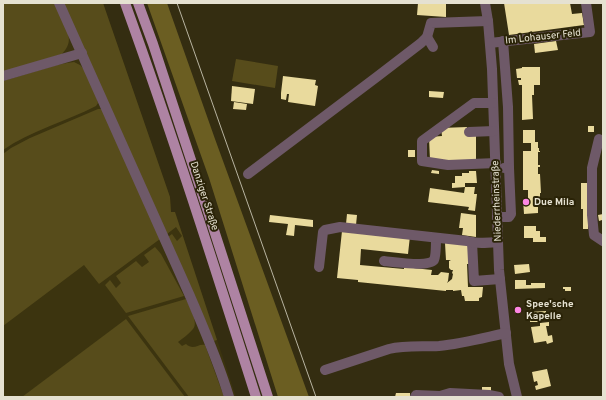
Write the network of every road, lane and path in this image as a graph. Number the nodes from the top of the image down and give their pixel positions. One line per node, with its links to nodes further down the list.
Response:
1 (59, 3): 11 (street)
2 (125, 3): 36 (main road, Danziger Straße)
3 (138, 3): 37 (main road, Danziger Straße)
4 (485, 3): 6 (street, Niederrheinstraße)
5 (586, 3): 8 (street, Im Lohauser Feld)
6 (488, 21): 7 (street); 9 (street, Niederrheinstraße)
7 (427, 37): 10 (street); 24 (street)
8 (503, 41): 9 (street, Im Lohauser Feld); 13 (street)
9 (490, 43): 12 (street, Niederrheinstraße)
10 (433, 47)
11 (82, 53): 14 (street); 35 (street)
12 (492, 66): 13 (street); 15 (street, Niederrheinstraße)
13 (505, 66): 16 (street)
14 (3, 76)
15 (494, 105): 16 (street); 17 (street, Niederrheinstraße); 22 (street)
16 (508, 107): 20 (street)
17 (494, 131): 18 (street); 21 (street, Niederrheinstraße)
18 (469, 132)
19 (599, 139): 27 (street)
20 (509, 142): 21 (street); 23 (street)
21 (495, 143): 22 (street, Niederrheinstraße)
22 (496, 166): 23 (street); 25 (street, Niederrheinstraße)
23 (509, 168): 25 (street)
24 (248, 174)
25 (497, 217): 29 (street, Niederrheinstraße)
26 (436, 238): 28 (street); 30 (street); 31 (street)
27 (603, 241)
28 (472, 242): 29 (street); 32 (street)
29 (498, 242): 32 (street, Niederrheinstraße)
30 (384, 261)
31 (320, 267)
32 (500, 279): 33 (street, Niederrheinstraße)
33 (506, 332): 34 (street); 40 (street, Niederrheinstraße)
34 (325, 370)
35 (228, 397)
36 (256, 397)
37 (268, 397)
38 (415, 397): 39 (street)
39 (499, 397)
40 (516, 397)

